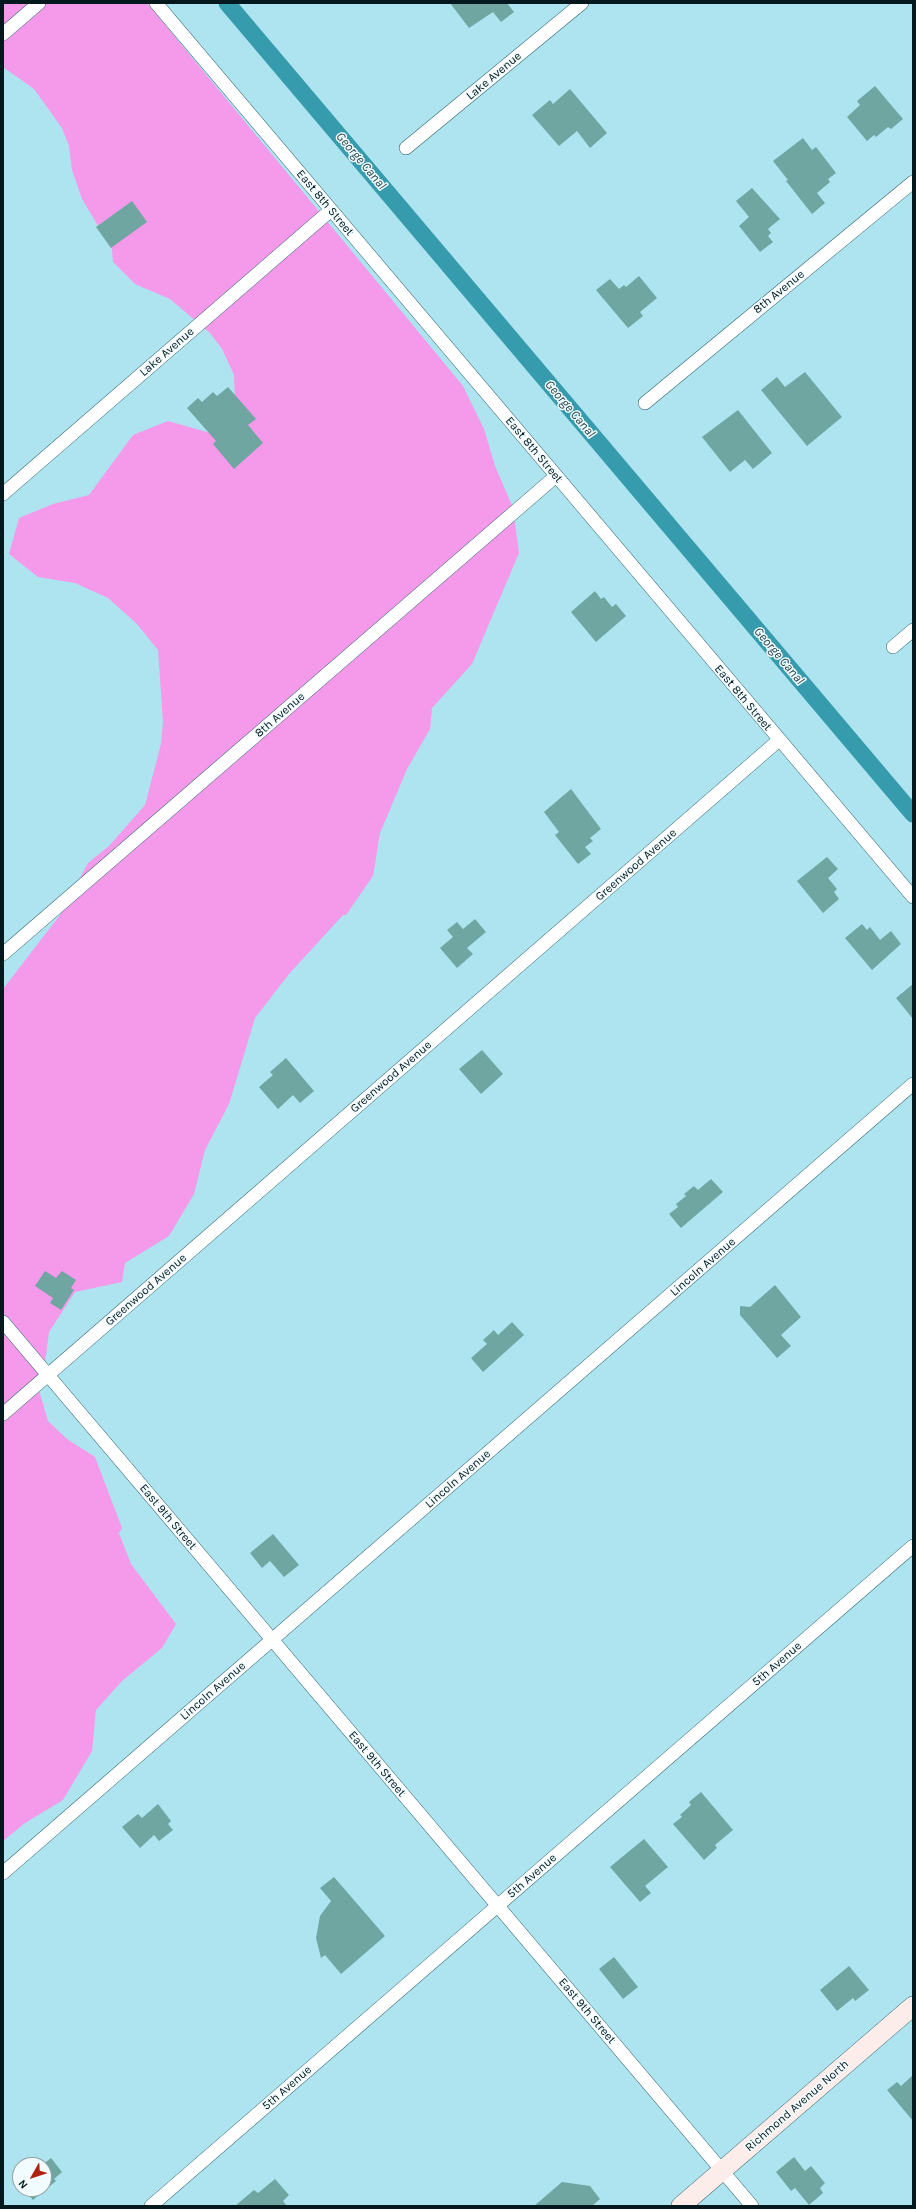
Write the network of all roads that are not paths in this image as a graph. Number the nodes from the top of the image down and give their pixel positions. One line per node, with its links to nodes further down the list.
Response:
1 (39, 3): 4 (street)
2 (156, 3): 7 (street, East 8th Street)
3 (582, 3): 5 (street, Lake Avenue)
4 (3, 34)
5 (406, 148)
6 (913, 182): 8 (street, 8th Avenue)
7 (331, 210): 9 (street, East 8th Street); 10 (street, Lake Avenue)
8 (645, 403)
9 (556, 476): 13 (street, East 8th Street); 15 (street, 8th Avenue)
10 (3, 494)
11 (913, 630): 12 (street)
12 (892, 647)
13 (779, 740): 14 (street, East 8th Street); 18 (street, Greenwood Avenue)
14 (913, 897)
15 (3, 954)
16 (913, 1084): 21 (street, Lincoln Avenue)
17 (3, 1322): 18 (street, East 9th Street)
18 (48, 1375): 19 (street, Greenwood Avenue); 21 (street, East 9th Street)
19 (3, 1414)
20 (913, 1546): 23 (street, 5th Avenue)
21 (273, 1640): 22 (street, Lincoln Avenue); 23 (street, East 9th Street)
22 (3, 1873)
23 (497, 1906): 25 (street, East 9th Street); 26 (street, 5th Avenue)
24 (913, 2006): 25 (street, Richmond Avenue North)
25 (722, 2171): 27 (street, Richmond Avenue North); 28 (street, East 9th Street)
26 (151, 2206)
27 (682, 2206)
28 (752, 2206)

